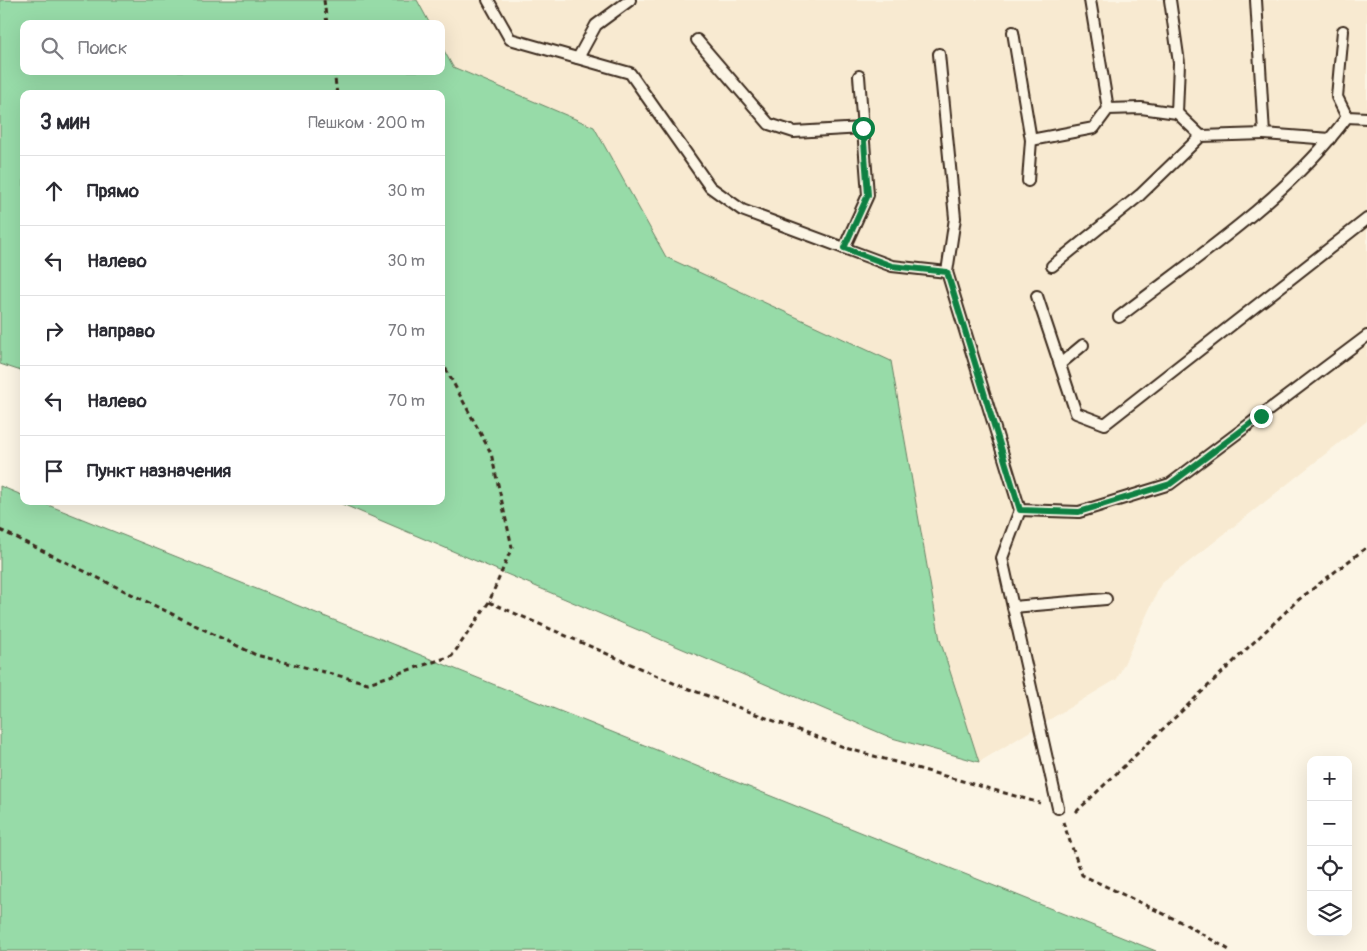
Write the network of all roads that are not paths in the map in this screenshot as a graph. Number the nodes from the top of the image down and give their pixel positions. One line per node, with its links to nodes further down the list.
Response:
1 (488, 0): 10 (lane)
2 (630, 0): 10 (lane)
3 (1090, 0): 12 (lane)
4 (1170, 0): 13 (lane)
5 (1256, 0): 17 (lane)
6 (1343, 30): 14 (lane)
7 (1013, 32): 19 (lane)
8 (697, 40): 16 (lane)
9 (939, 54): 25 (lane)
10 (578, 58): 23 (lane)
11 (859, 76): 16 (lane)
12 (1108, 109): 13 (lane); 19 (lane)
13 (1177, 113): 18 (lane)
14 (1347, 117): 15 (lane); 20 (lane)
15 (1367, 118)
16 (863, 128): 23 (lane)
17 (1264, 134): 18 (lane); 20 (lane)
18 (1201, 136): 24 (lane)
19 (1031, 140): 21 (lane)
20 (1330, 140): 27 (lane)
21 (1028, 181)
22 (1367, 219): 30 (lane)
23 (844, 248): 25 (lane)
24 (1052, 266)
25 (947, 272): 31 (lane)
26 (1037, 296): 30 (lane)
27 (1119, 317)
28 (1367, 336): 31 (lane)
29 (1083, 345): 30 (lane)
30 (1060, 364)
31 (1020, 510): 33 (lane)
32 (1106, 599): 33 (lane)
33 (1013, 607): 34 (lane)
34 (1058, 808)

